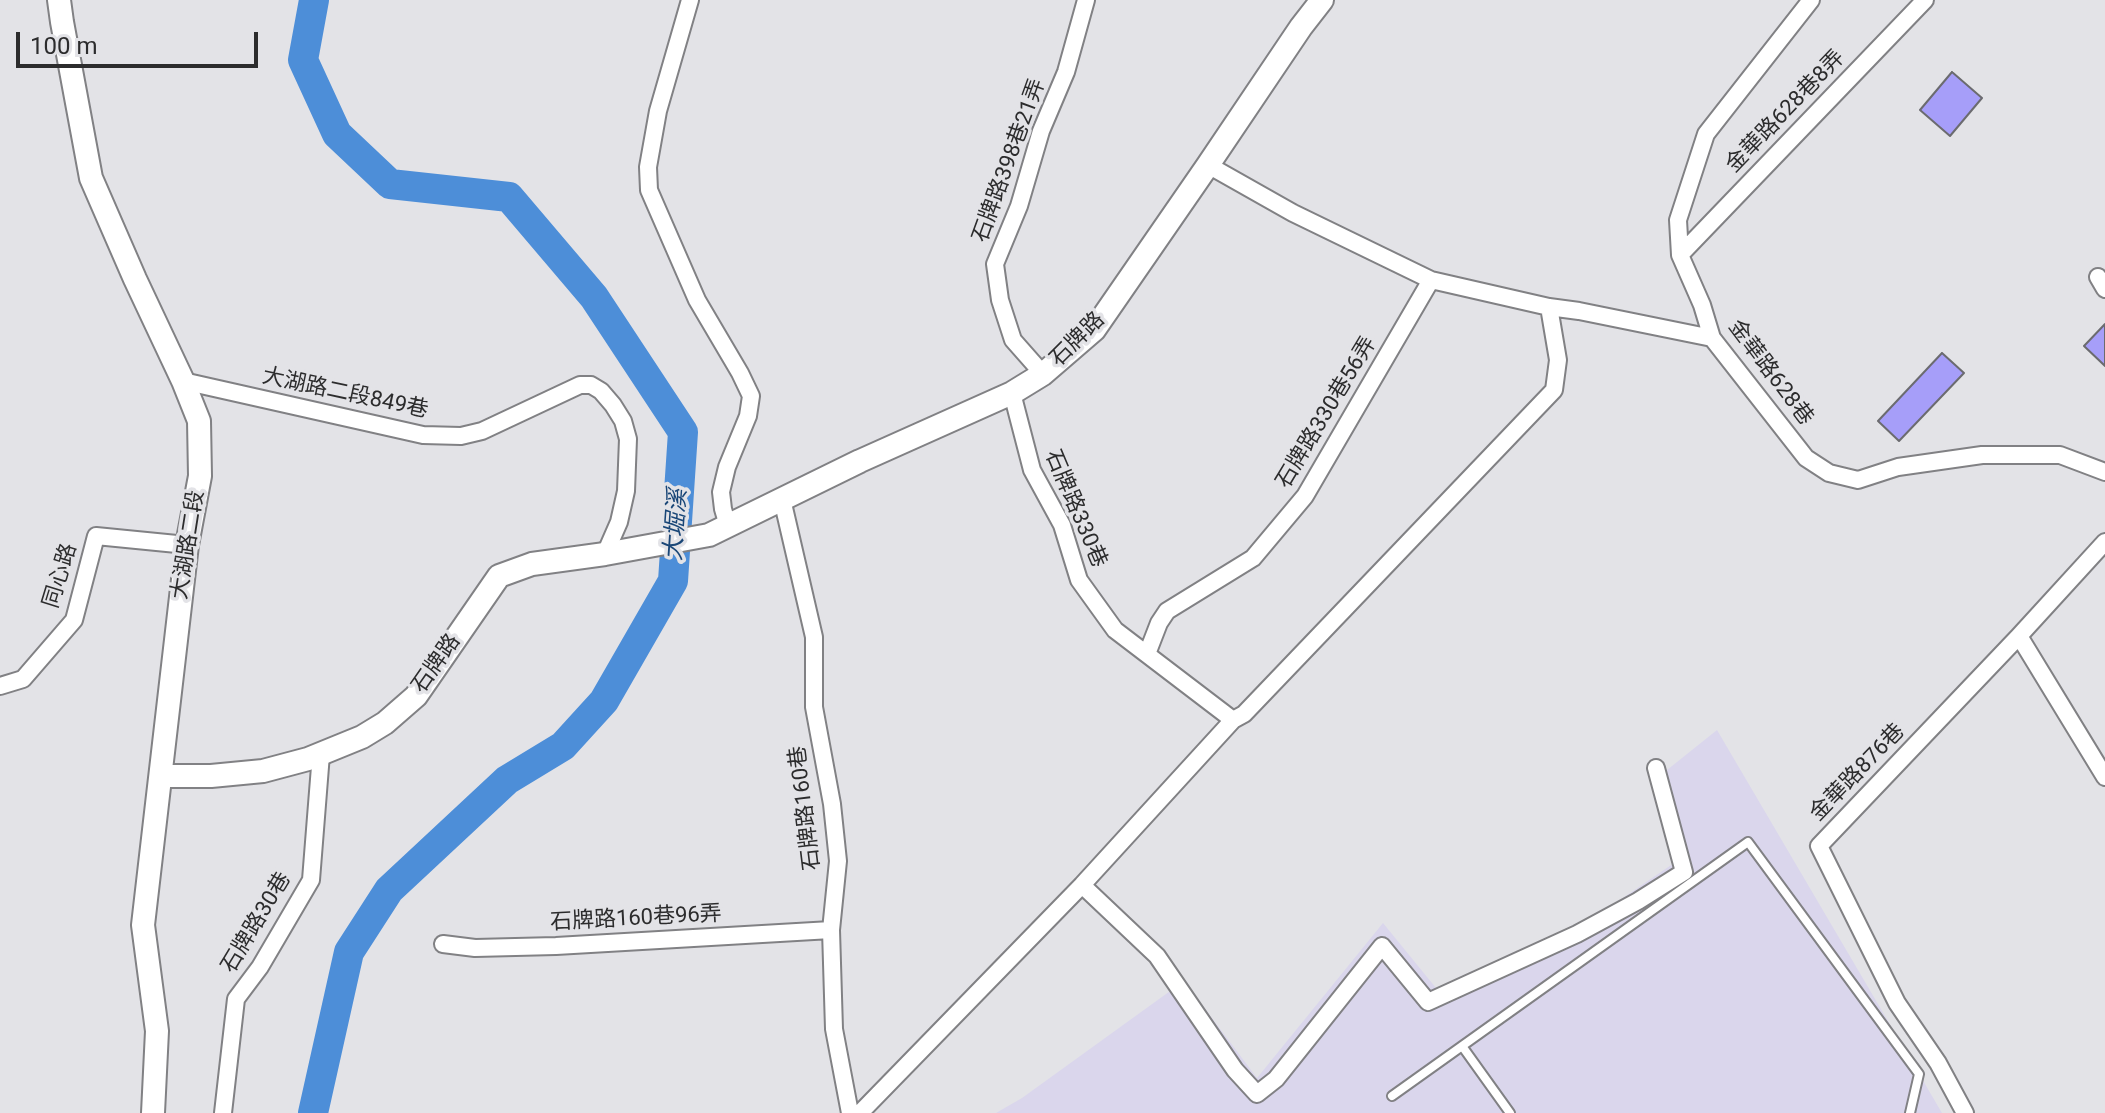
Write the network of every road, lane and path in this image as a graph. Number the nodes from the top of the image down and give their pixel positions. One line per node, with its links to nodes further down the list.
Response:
1 (59, 0): 13 (street, 大湖路二段)
2 (690, 0): 17 (street)
3 (1086, 0): 12 (street, 石牌路398巷21弄)
4 (1322, 0): 7 (street, 石牌路)
5 (1811, 0): 8 (street, 金華路628巷)
6 (1925, 0): 8 (street, 金華路628巷8弄)
7 (1208, 165): 9 (street); 12 (street, 石牌路)
8 (1680, 255): 11 (street, 金華路628巷)
9 (1431, 280): 10 (street); 22 (street, 石牌路330巷56弄)
10 (1549, 307): 11 (street); 24 (street)
11 (1712, 338): 15 (street, 金華路628巷)
12 (1043, 374): 14 (street, 石牌路)
13 (183, 381): 19 (street, 大湖路二段); 20 (street, 大湖路二段849巷)
14 (1012, 393): 16 (street, 石牌路); 22 (street, 石牌路330巷)
15 (2105, 472)
16 (782, 499): 17 (street, 石牌路); 30 (street, 石牌路160巷)
17 (719, 530): 20 (street, 石牌路)
18 (2105, 542): 21 (street, 金華路876巷)
19 (187, 545): 23 (street, 同心路); 27 (street, 大湖路二段)
20 (605, 554): 25 (street, 石牌路)
21 (2019, 636): 28 (street); 40 (street, 金華路876巷)
22 (1147, 654): 24 (street, 石牌路330巷)
23 (0, 686)
24 (1233, 720): 29 (street)
25 (321, 754): 27 (street, 石牌路); 35 (street, 石牌路30巷)
26 (1656, 768): 29 (street)
27 (161, 776): 34 (street, 大湖路二段)
28 (2105, 777)
29 (1082, 885): 37 (street)
30 (831, 930): 31 (street, 石牌路160巷96弄); 36 (street, 石牌路160巷)
31 (443, 944)
32 (1462, 1046): 33 (lane); 38 (lane); 39 (lane)
33 (1392, 1096)
34 (153, 1113)
35 (223, 1113)
36 (850, 1113)
37 (860, 1113)
38 (1510, 1113)
39 (1910, 1113)
40 (1965, 1113)

